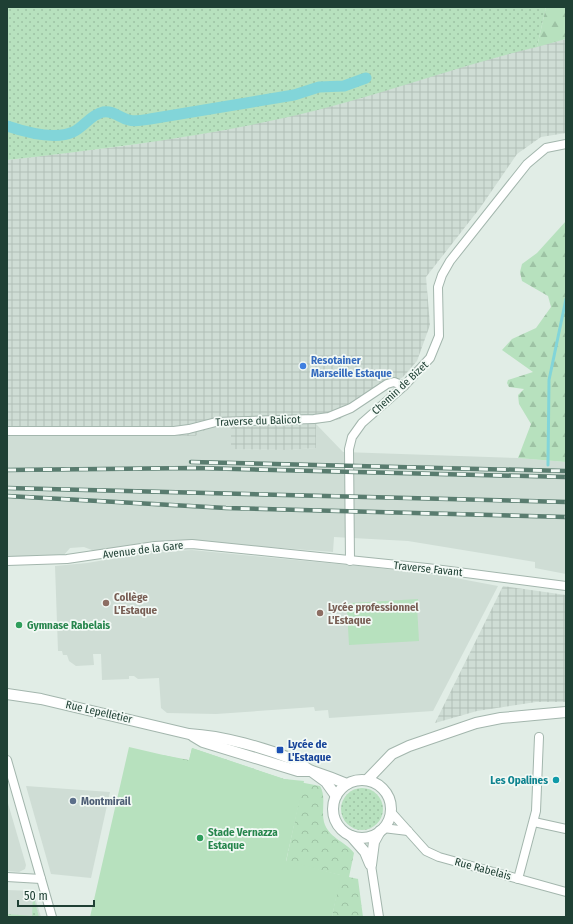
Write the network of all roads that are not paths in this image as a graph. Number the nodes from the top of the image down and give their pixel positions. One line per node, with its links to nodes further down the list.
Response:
1 (566, 144): 2 (street, Chemin de Bizet)
2 (404, 386): 3 (street, Traverse du Balicot); 5 (street, Chemin de Bizet)
3 (7, 431)
4 (7, 561): 5 (street, Avenue de la Gare)
5 (350, 561): 6 (street, Traverse Favant)
6 (566, 586)
7 (7, 694): 12 (street, Rue Lepelletier)
8 (566, 712): 11 (street)
9 (538, 737): 18 (street)
10 (7, 760): 25 (street)
11 (383, 765): 13 (street); 15 (street)
12 (311, 771): 14 (street, Rue Lepelletier); 16 (street, Rue Lepelletier)
13 (367, 780): 14 (street); 15 (street)
14 (347, 784): 16 (street)
15 (382, 788): 17 (street)
16 (336, 796): 22 (street)
17 (391, 812): 20 (street); 21 (street, Rue Rabelais)
18 (534, 822): 19 (street); 26 (street)
19 (566, 829)
20 (382, 830): 21 (street); 22 (street); 23 (street)
21 (408, 832): 26 (street, Rue Rabelais)
22 (352, 836): 23 (street)
23 (371, 865): 29 (street)
24 (7, 877): 25 (street)
25 (41, 879): 28 (street)
26 (518, 879): 27 (street, Rue Rabelais)
27 (566, 892)
28 (52, 917)
29 (378, 917)

